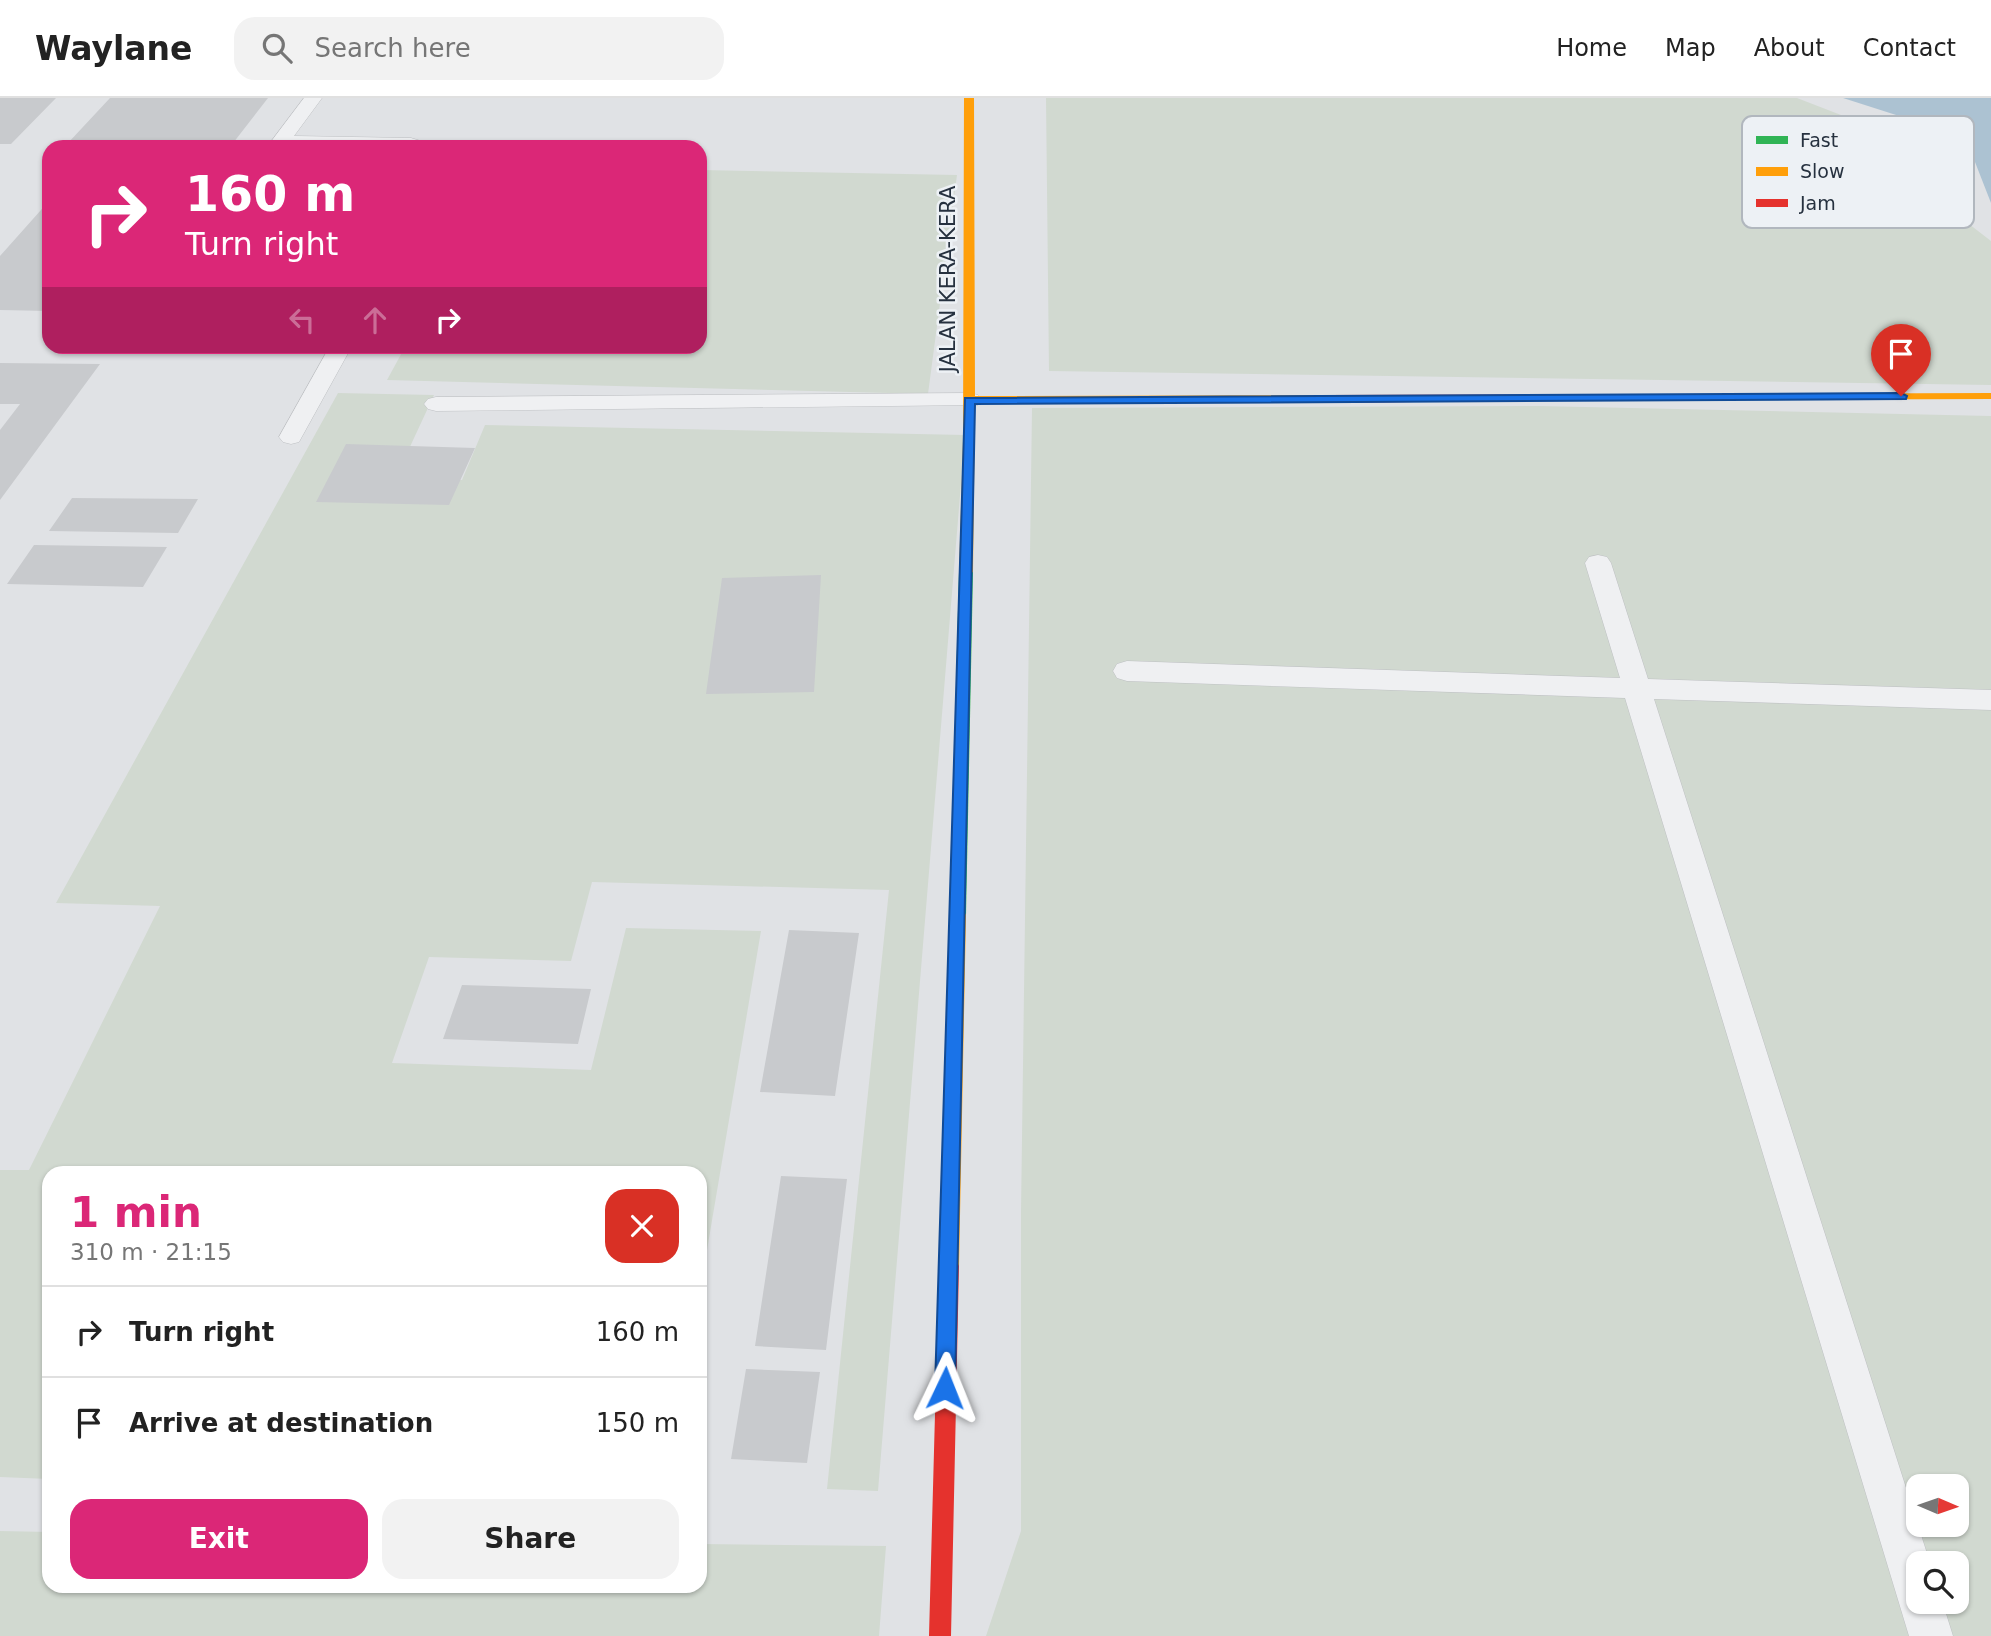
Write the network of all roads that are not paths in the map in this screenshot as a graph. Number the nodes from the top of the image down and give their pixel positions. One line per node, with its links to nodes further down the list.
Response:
1 (313, 98): 3 (lane)
2 (969, 98): 6 (street, JALAN KERA-KERA)
3 (282, 140)
4 (337, 354): 8 (lane)
5 (1991, 396): 6 (street)
6 (970, 400): 7 (lane); 15 (street, JALAN KERA-KERA)
7 (436, 404)
8 (291, 437)
9 (1598, 563): 11 (lane)
10 (1127, 671): 11 (lane)
11 (1636, 688): 12 (lane); 13 (lane)
12 (1991, 700)
13 (1906, 1555)
14 (1924, 1614): 16 (lane)
15 (940, 1636)
16 (1931, 1636)

